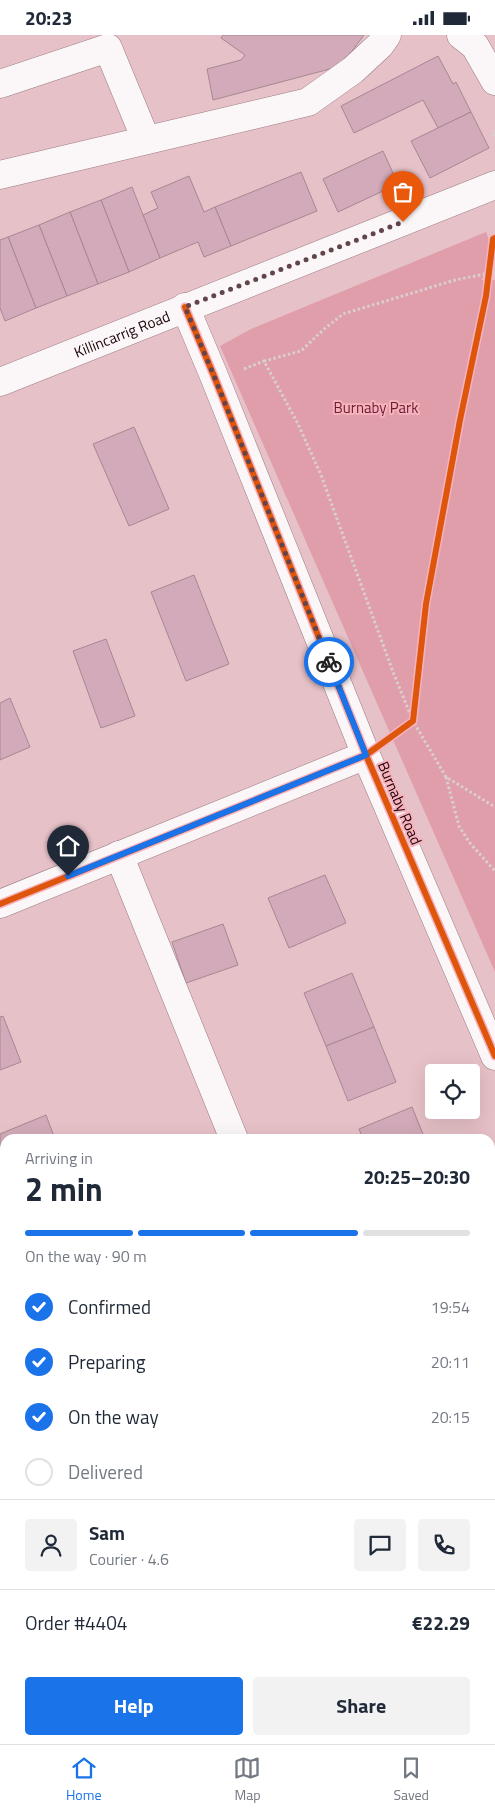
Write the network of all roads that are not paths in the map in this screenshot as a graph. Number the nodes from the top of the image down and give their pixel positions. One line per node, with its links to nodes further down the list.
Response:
1 (387, 35): 5 (street)
2 (461, 35): 3 (street)
3 (495, 81)
4 (0, 84): 5 (street)
5 (146, 140): 6 (street)
6 (0, 175)
7 (495, 185): 8 (street, Killincarrig Road)
8 (185, 307): 9 (street, Killincarrig Road); 10 (street, Burnaby Road)
9 (0, 382)
10 (366, 755): 11 (street); 13 (street, Burnaby Road)
11 (119, 855): 12 (street); 14 (street)
12 (0, 904)
13 (495, 1056)
14 (232, 1134)

